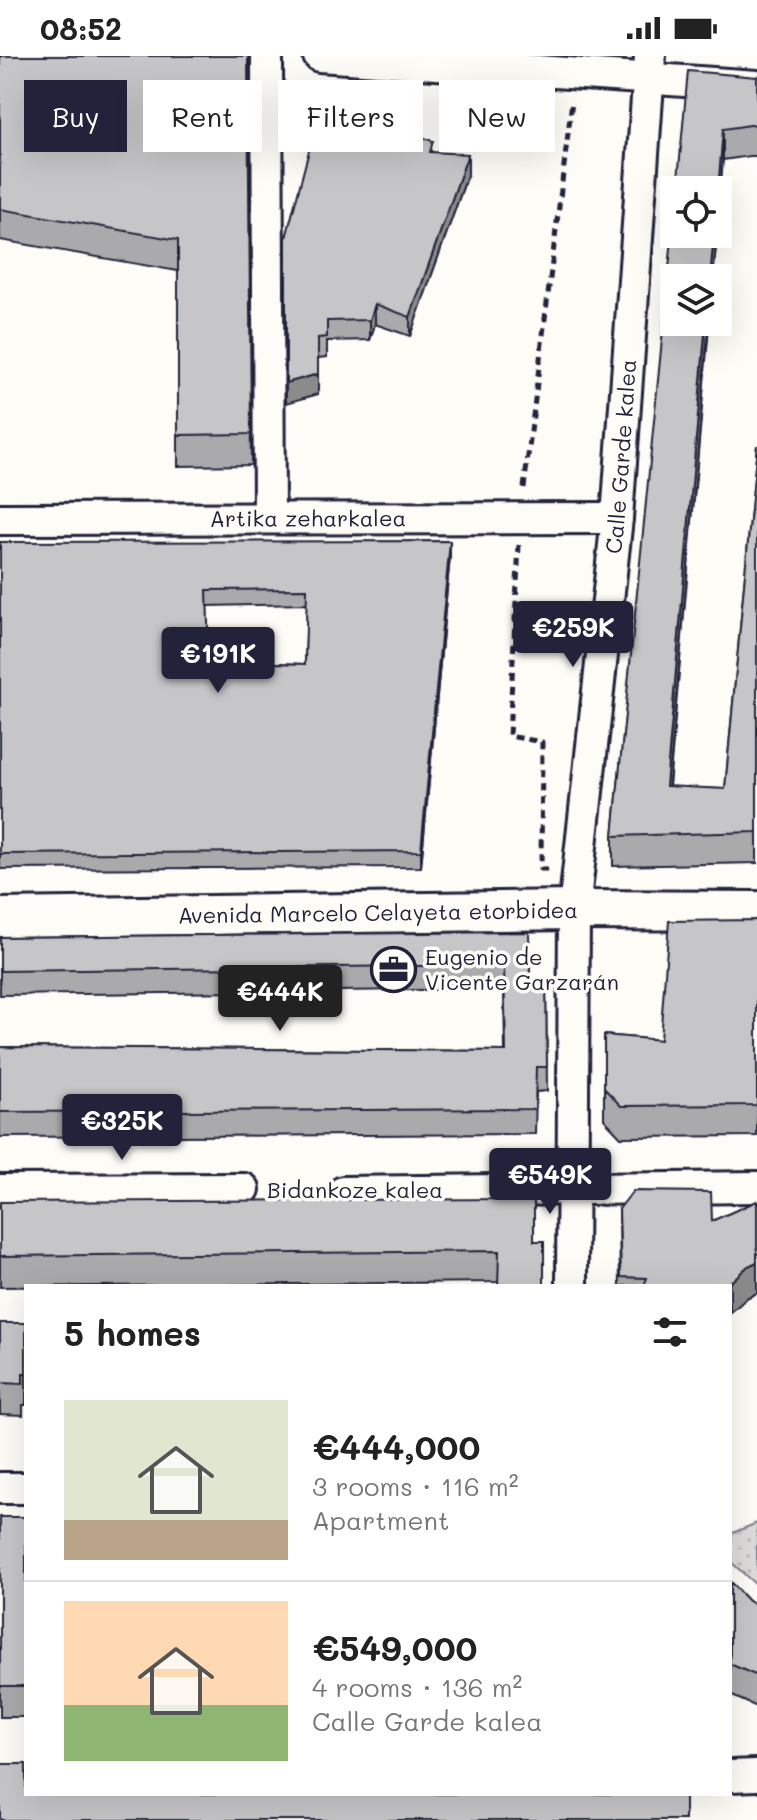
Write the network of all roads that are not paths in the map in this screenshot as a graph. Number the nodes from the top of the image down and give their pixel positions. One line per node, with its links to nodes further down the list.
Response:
1 (267, 56): 5 (street)
2 (319, 56): 3 (street)
3 (648, 67): 4 (street); 6 (street, Calle Garde kalea)
4 (757, 86)
5 (269, 518): 6 (street, Artika zeharkalea); 7 (street, Artika zeharkalea)
6 (617, 518): 8 (street, Calle Garde kalea)
7 (0, 519)
8 (574, 910): 9 (main road, Avenida Marcelo Celayeta etorbidea); 10 (main road, Avenida Marcelo Celayeta etorbidea); 13 (street, Calle Garde kalea)
9 (757, 911)
10 (0, 918)
11 (757, 1187): 13 (street, Bidankoze kalea)
12 (244, 1189): 14 (street, Bidankoze kalea)
13 (573, 1189): 15 (street, Bidankoze kalea); 16 (street, Calle Garde kalea)
14 (0, 1190)
15 (343, 1192)
16 (572, 1284)
17 (0, 1488): 18 (street)
18 (24, 1488)
19 (757, 1775): 20 (street)
20 (732, 1776)

